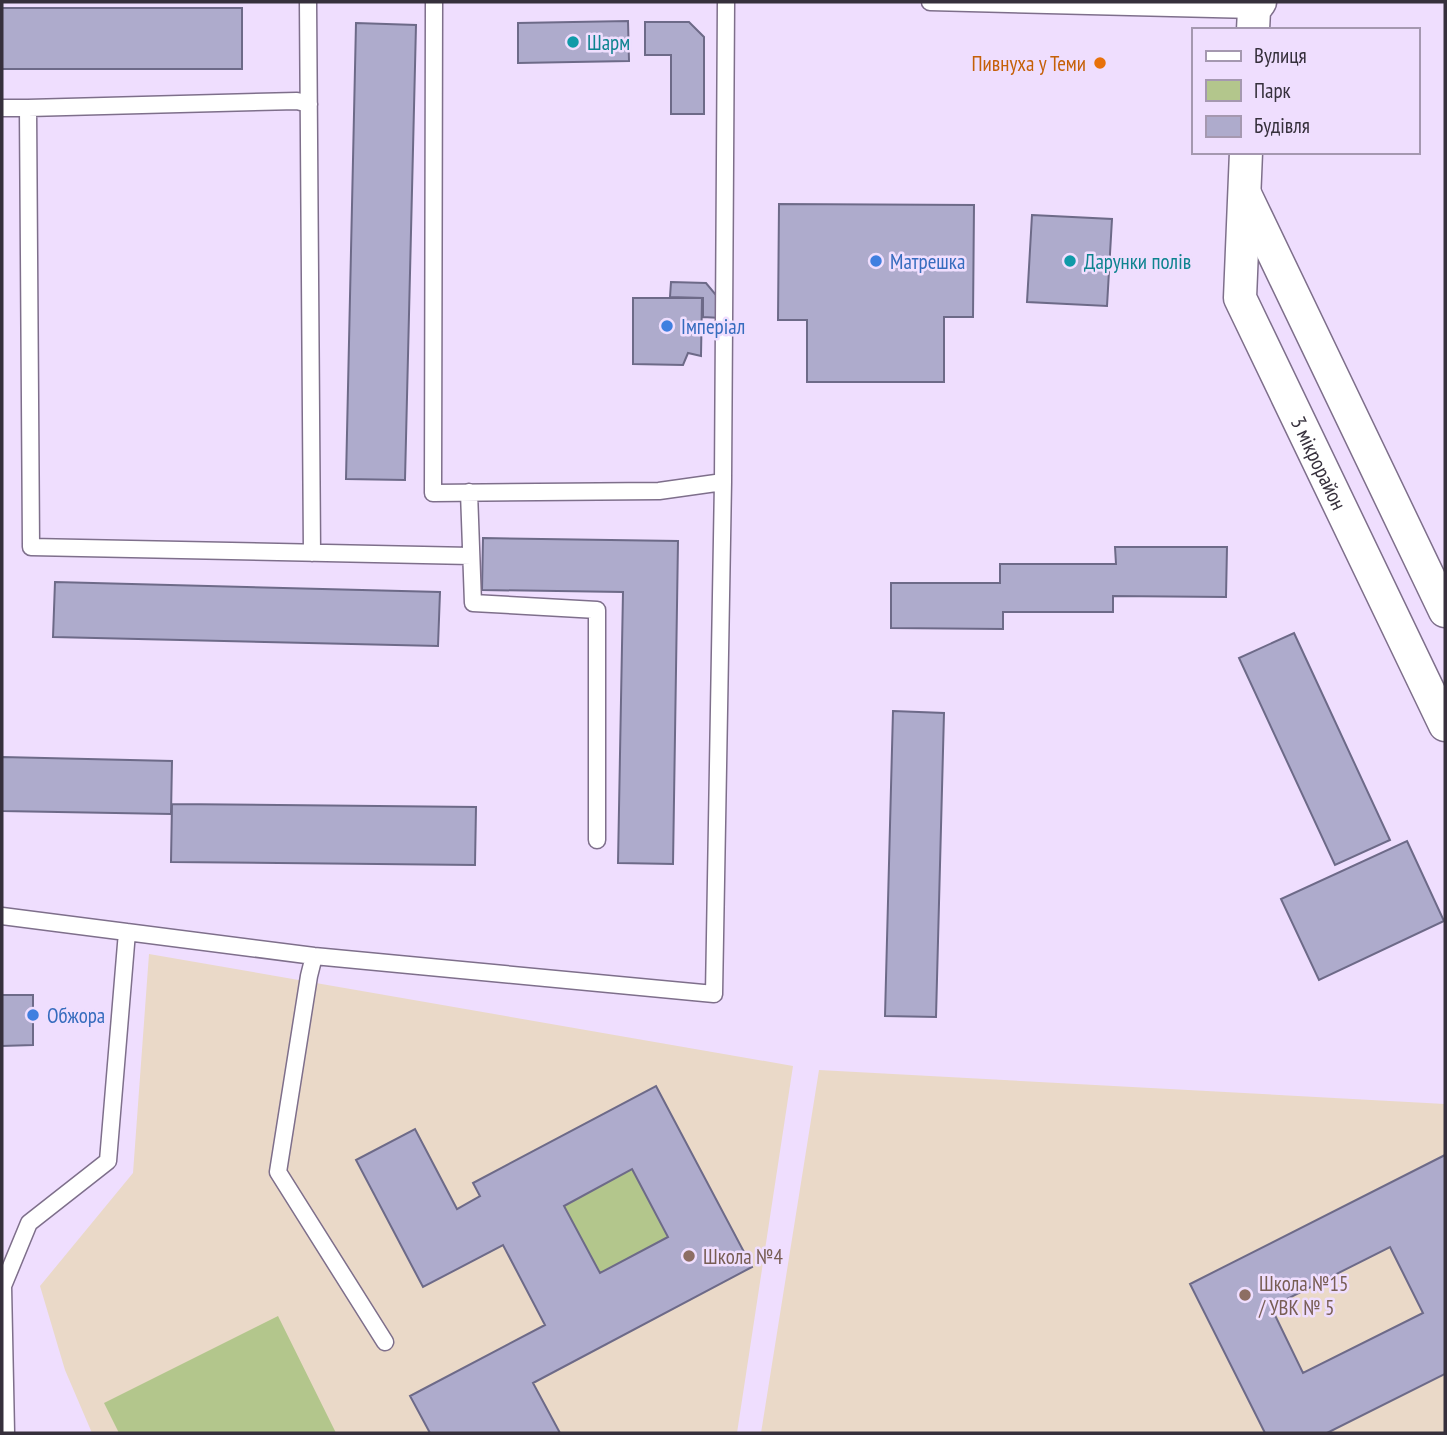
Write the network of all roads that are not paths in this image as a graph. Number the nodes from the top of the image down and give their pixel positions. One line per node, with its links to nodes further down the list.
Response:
1 (308, 2): 6 (lane)
2 (434, 2): 12 (lane)
3 (726, 2): 11 (lane)
4 (930, 2): 5 (lane)
5 (1256, 14)
6 (309, 104): 8 (lane); 13 (lane)
7 (2, 108): 8 (lane)
8 (28, 108): 13 (lane)
9 (1246, 154): 10 (street, 3 мікрорайон)
10 (1244, 191): 15 (street, 3 мікрорайон); 16 (street, 3 мікрорайон)
11 (723, 482): 12 (lane); 20 (lane)
12 (469, 492): 14 (lane)
13 (312, 553): 14 (lane)
14 (471, 556): 17 (lane)
15 (1445, 611)
16 (1445, 725)
17 (597, 839)
18 (2, 916): 19 (lane)
19 (127, 933): 20 (lane); 22 (lane)
20 (314, 956): 21 (lane)
21 (385, 1342)
22 (6, 1433)

